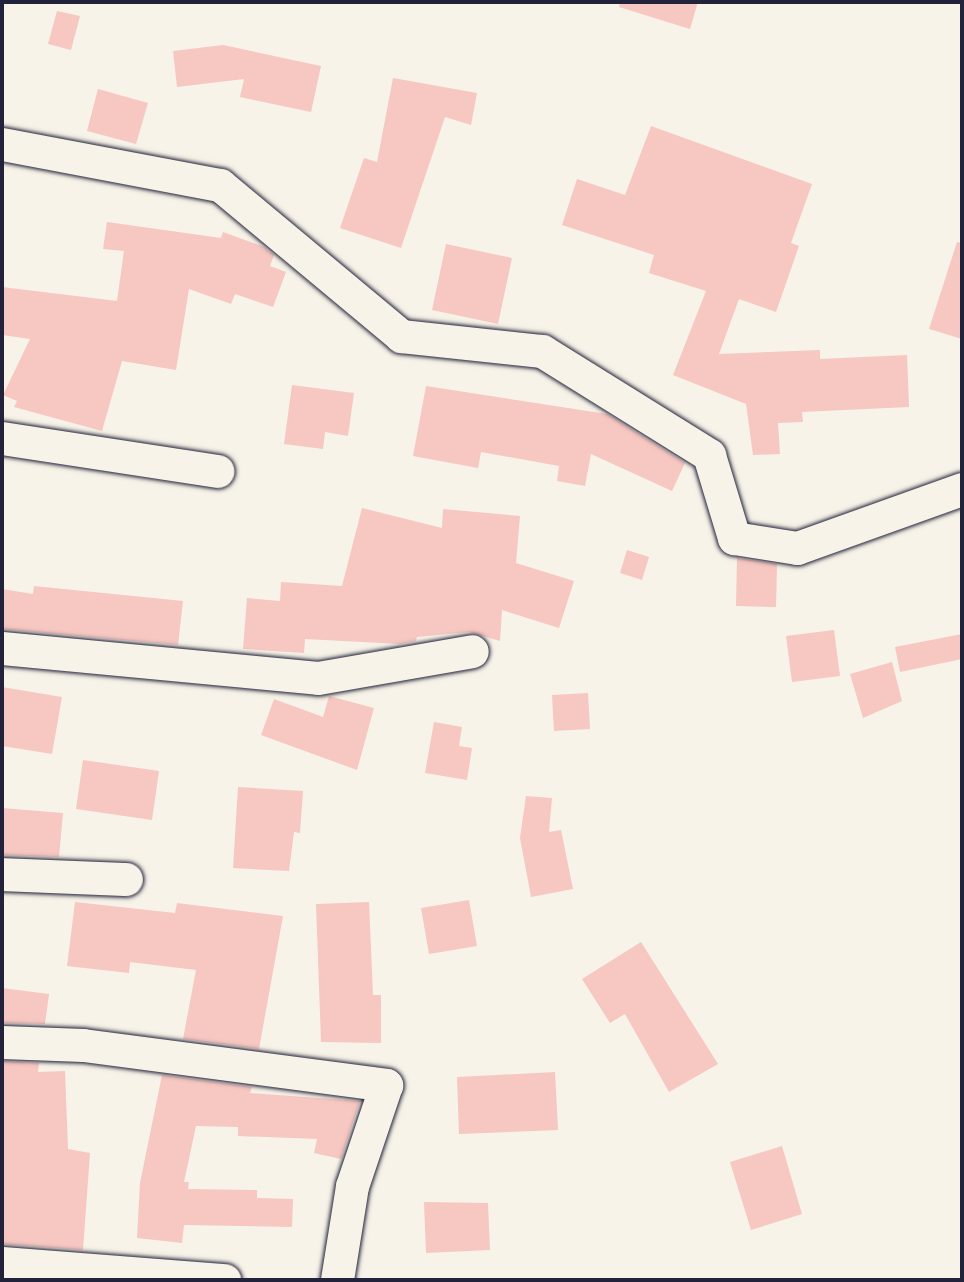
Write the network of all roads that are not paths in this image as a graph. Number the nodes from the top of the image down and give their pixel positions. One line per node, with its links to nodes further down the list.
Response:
1 (2, 145): 4 (street)
2 (2, 438): 3 (street)
3 (217, 471)
4 (962, 489)
5 (2, 649): 6 (street)
6 (472, 651)
7 (2, 874): 8 (street)
8 (126, 879)
9 (2, 1042): 12 (street)
10 (2, 1263): 11 (street)
11 (224, 1280)
12 (337, 1280)

